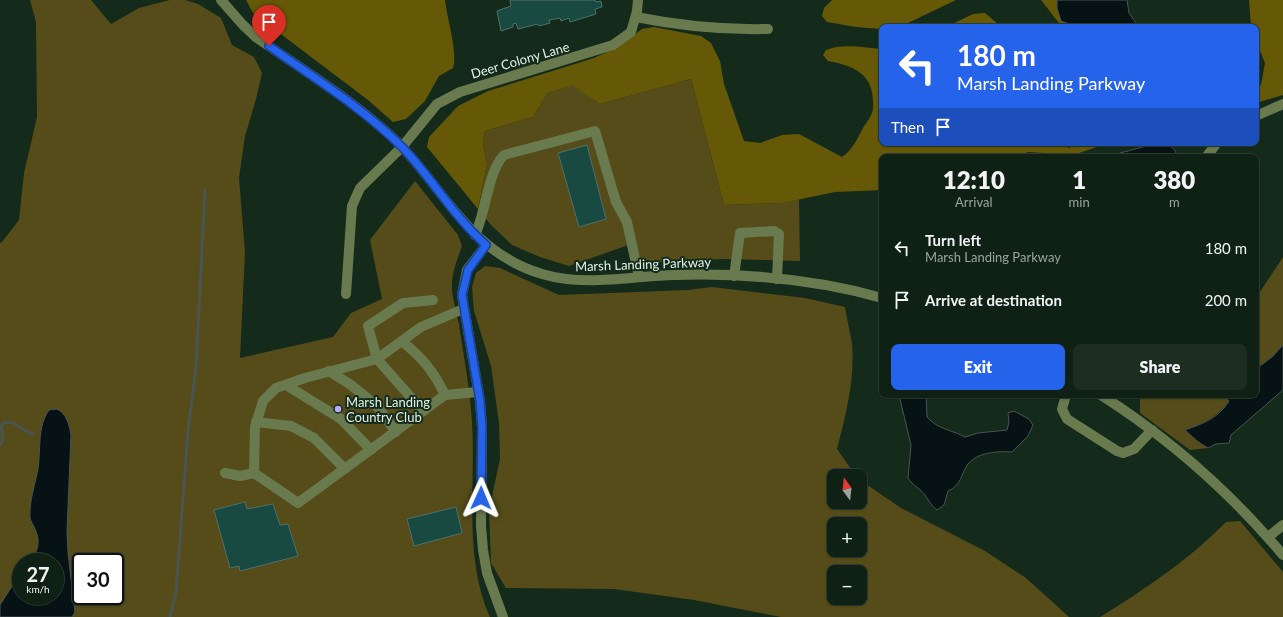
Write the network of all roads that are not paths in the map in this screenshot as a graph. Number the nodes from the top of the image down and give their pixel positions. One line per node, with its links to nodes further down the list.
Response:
1 (221, 0): 8 (street, Marsh Landing Parkway)
2 (638, 0): 3 (street, Deer Colony Lane)
3 (636, 17): 4 (street); 8 (street, Deer Colony Lane)
4 (768, 29)
5 (1283, 104): 6 (street)
6 (1259, 115)
7 (1215, 146): 9 (street)
8 (402, 147): 10 (street, Marsh Landing Parkway); 15 (street, Deer Colony Lane)
9 (1208, 154)
10 (475, 235): 11 (street, Marsh Landing Parkway); 13 (street)
11 (486, 245): 13 (street, Marsh Landing Parkway); 18 (street)
12 (734, 276): 13 (street, Marsh Landing Parkway); 14 (street, Marsh Landing Parkway); 14 (street)
13 (639, 278)
14 (777, 279): 16 (street, Marsh Landing Parkway)
15 (346, 294)
16 (879, 297)
17 (433, 300): 20 (street)
18 (463, 309): 19 (street); 23 (street)
19 (402, 341): 20 (street); 24 (street)
20 (377, 359): 21 (street); 27 (street)
21 (330, 372): 22 (street); 30 (street)
22 (286, 385): 28 (street); 31 (street)
23 (478, 392): 24 (street); 38 (street)
24 (445, 395): 27 (street)
25 (1065, 398): 29 (street)
26 (1105, 398): 29 (street)
27 (423, 411): 30 (street)
28 (256, 422): 32 (street); 34 (street)
29 (1152, 430): 36 (street)
30 (396, 432): 31 (street)
31 (371, 450): 32 (street)
32 (345, 469): 34 (street)
33 (226, 473): 34 (street)
34 (254, 473)
35 (1283, 525): 36 (street)
36 (1268, 537): 37 (street)
37 (1283, 555)
38 (503, 617)

